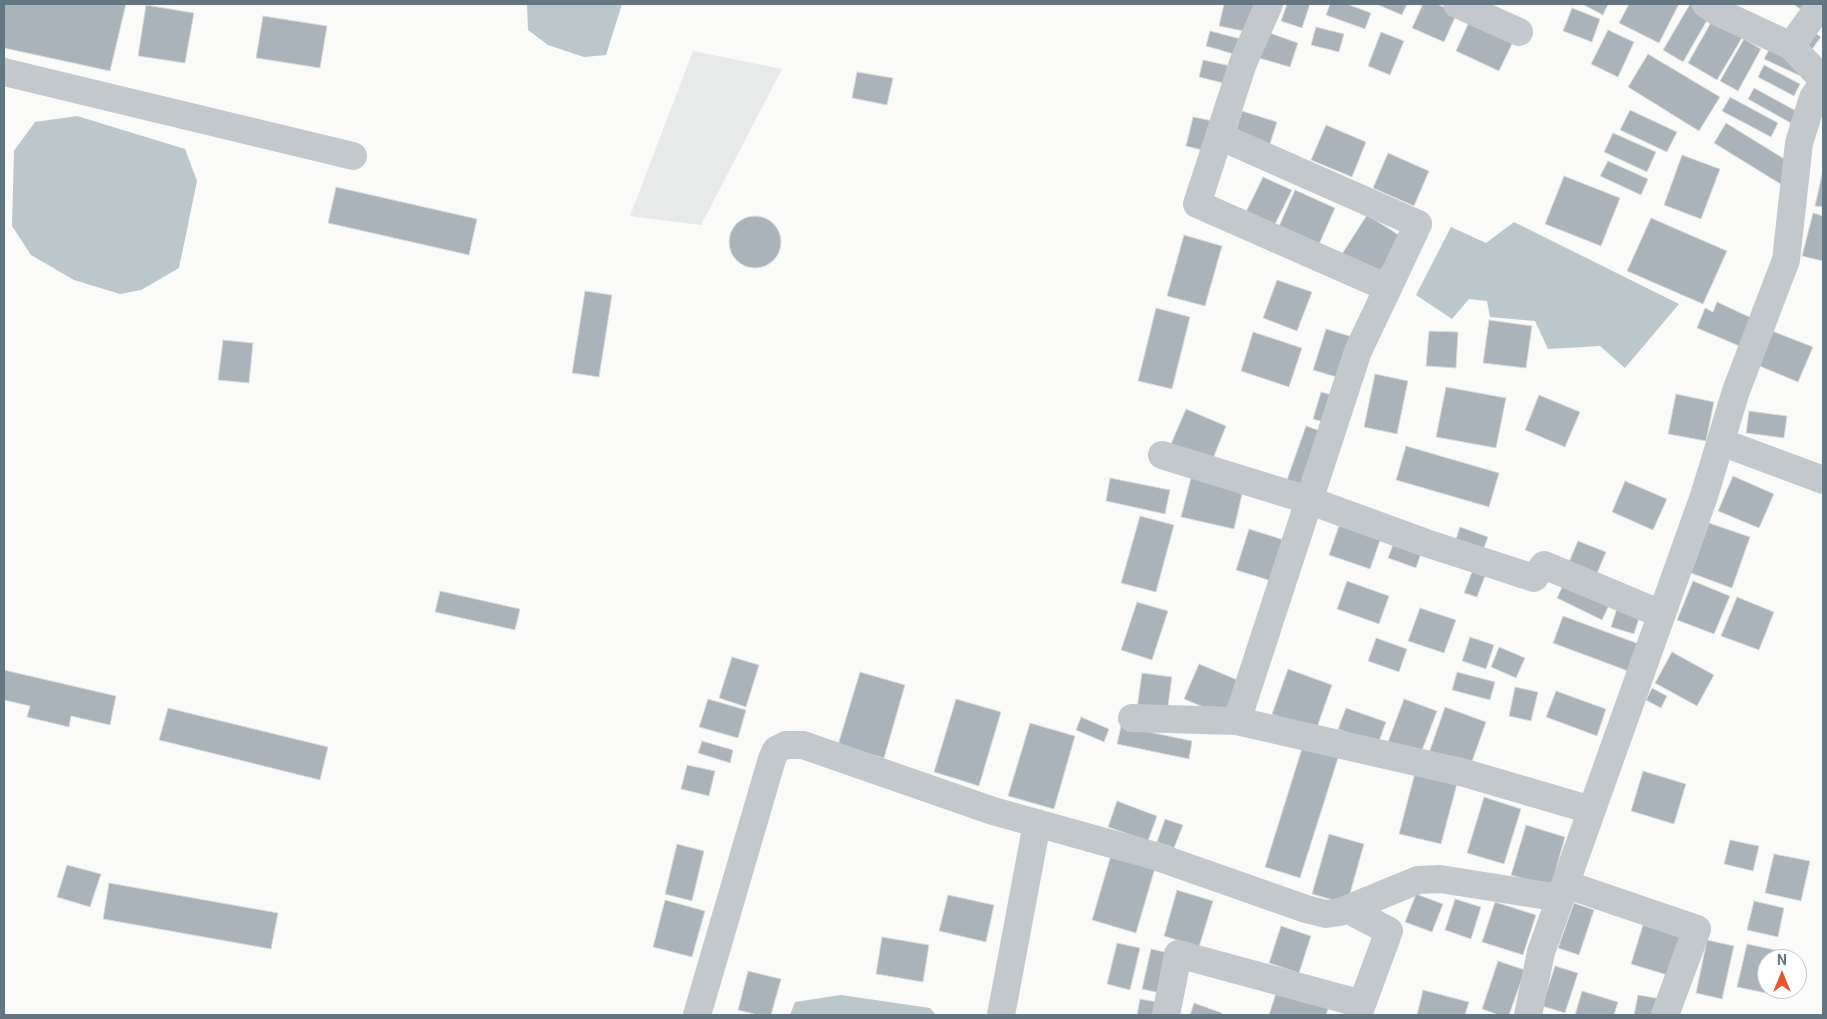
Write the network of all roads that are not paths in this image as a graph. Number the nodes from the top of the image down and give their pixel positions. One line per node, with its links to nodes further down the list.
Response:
1 (1269, 4): 9 (street)
2 (1457, 4): 5 (street)
3 (1706, 4): 6 (street)
4 (1821, 4): 6 (street)
5 (1519, 32)
6 (1790, 46): 8 (street)
7 (4, 72): 10 (street)
8 (1823, 82): 12 (street)
9 (1219, 136): 11 (street); 11 (street)
10 (353, 156)
11 (1388, 288): 15 (street)
12 (1720, 442): 14 (street); 16 (street)
13 (1162, 455): 15 (street)
14 (1823, 480)
15 (1308, 500): 16 (street); 18 (street)
16 (1661, 614): 19 (street)
17 (1132, 718): 18 (street)
18 (1237, 721): 19 (street)
19 (1591, 810): 21 (street)
20 (1037, 823): 22 (street); 24 (street); 25 (street)
21 (1562, 891): 22 (street); 27 (street); 28 (street)
22 (1347, 909): 23 (street)
23 (1360, 1009): 26 (street)
24 (697, 1015)
25 (1001, 1015)
26 (1166, 1015)
27 (1528, 1015)
28 (1665, 1015)

